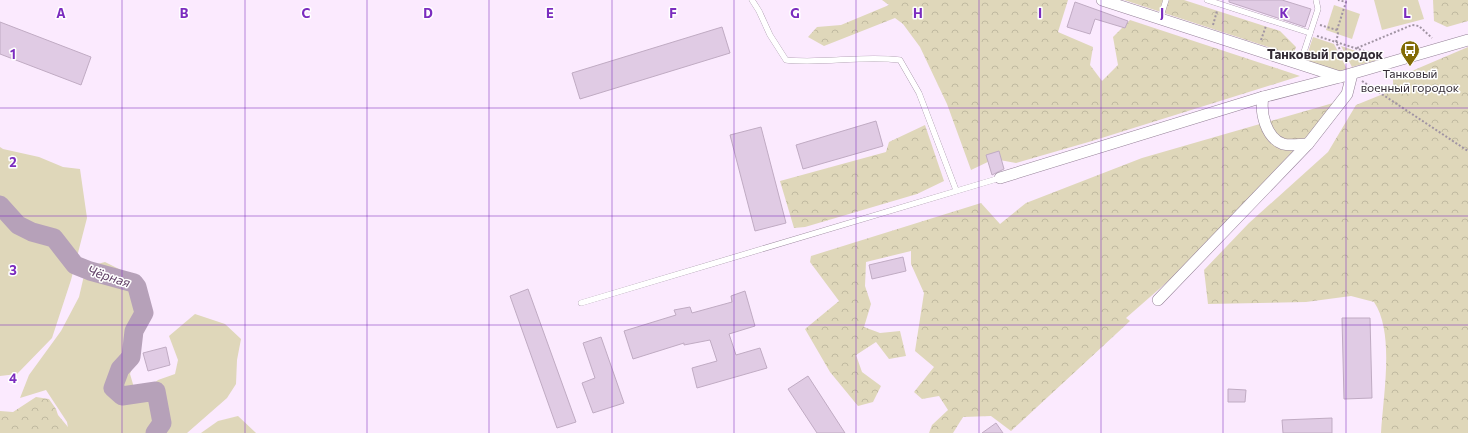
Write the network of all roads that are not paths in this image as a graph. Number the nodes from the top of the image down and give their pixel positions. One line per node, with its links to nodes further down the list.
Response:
1 (752, 0): 15 (lane)
2 (1102, 0): 6 (street)
3 (1166, 0): 6 (lane)
4 (1207, 0): 7 (lane)
5 (1316, 0): 7 (lane)
6 (1160, 19): 9 (street)
7 (1310, 33): 9 (lane)
8 (1468, 40): 10 (street)
9 (1300, 64): 11 (street)
10 (1352, 74): 11 (street); 13 (street)
11 (1340, 77): 12 (street)
12 (1263, 98): 13 (street); 14 (street)
13 (1308, 144): 16 (street)
14 (1000, 178): 15 (lane)
15 (956, 190): 17 (lane)
16 (1158, 300)
17 (581, 303)

